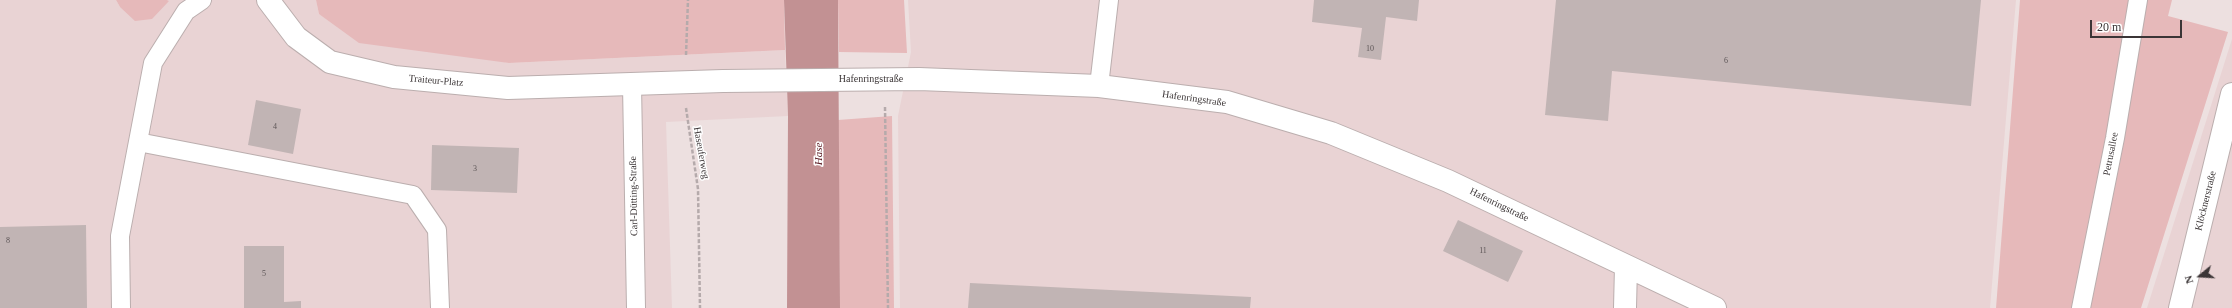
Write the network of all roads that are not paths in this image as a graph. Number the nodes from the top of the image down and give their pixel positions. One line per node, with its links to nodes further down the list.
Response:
1 (202, 0): 8 (lane)
2 (268, 0): 5 (street, Traiteur-Platz)
3 (1109, 0): 6 (lane)
4 (2138, 0): 15 (lane, Petrusallee)
5 (632, 85): 6 (street, Hafenringstraße); 12 (lane, Carl-Dütting-Straße)
6 (1099, 86): 9 (street, Hafenringstraße)
7 (2232, 94): 16 (street, Klöcknerstraße)
8 (138, 142): 10 (lane); 11 (lane)
9 (1626, 266): 13 (street); 14 (street, Hafenringstraße)
10 (121, 308)
11 (440, 308)
12 (636, 308)
13 (1625, 308)
14 (1715, 308)
15 (2081, 308)
16 (2180, 308)

